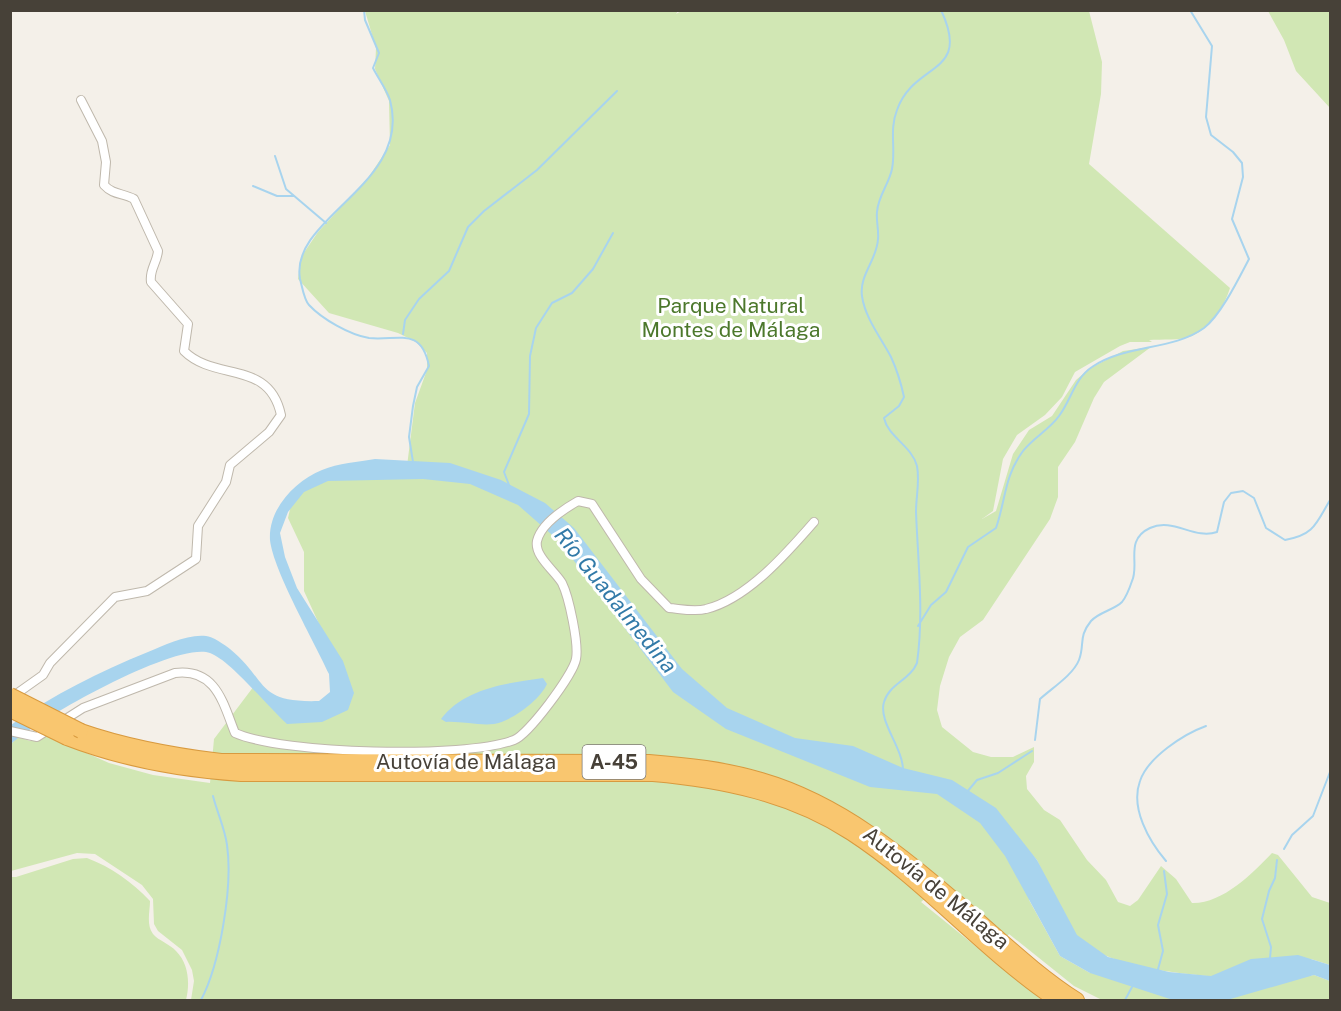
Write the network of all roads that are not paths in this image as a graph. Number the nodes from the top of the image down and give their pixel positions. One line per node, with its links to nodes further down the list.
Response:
1 (81, 100): 3 (street)
2 (814, 522): 5 (street)
3 (10, 697): 7 (highway, Autovía de Málaga / A-45, bridge)
4 (10, 710): 6 (highway, Autovía de Málaga / A-45, bridge)
5 (10, 731)
6 (1056, 1000)
7 (1077, 1000)

